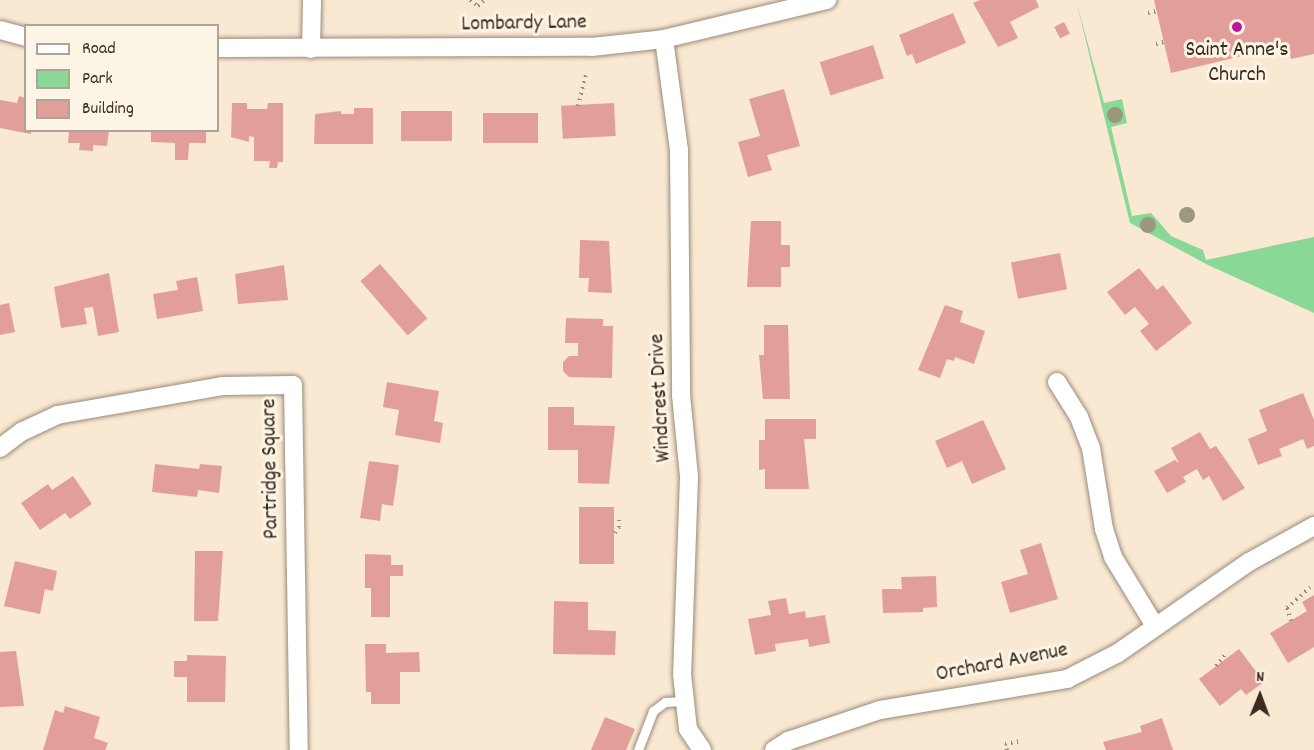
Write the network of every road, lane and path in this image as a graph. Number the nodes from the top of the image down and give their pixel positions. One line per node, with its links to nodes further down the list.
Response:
1 (312, 0): 13 (street)
2 (470, 0): 3 (path)
3 (485, 0)
4 (827, 0): 9 (street, Lombardy Lane)
5 (1157, 11): 6 (path)
6 (1148, 13)
7 (0, 30): 8 (street)
8 (24, 36)
9 (664, 39): 13 (street, Lombardy Lane); 26 (street, Windcrest Drive)
10 (1164, 42): 11 (path)
11 (1155, 44)
12 (219, 48): 13 (street, Lombardy Lane)
13 (311, 49)
14 (586, 74): 15 (path)
15 (578, 106)
16 (1057, 382): 23 (street)
17 (0, 448): 28 (street, Partridge Square)
18 (619, 516): 20 (path)
19 (1314, 526): 23 (street, Orchard Avenue)
20 (615, 533)
21 (1310, 587): 22 (path)
22 (1291, 621)
23 (1155, 626): 31 (street, Orchard Avenue)
24 (1226, 653): 25 (path)
25 (1216, 666)
26 (684, 701): 29 (lane); 30 (street, Windcrest Drive)
27 (1022, 741): 32 (path)
28 (299, 750)
29 (638, 750)
30 (702, 750)
31 (774, 750)
32 (1007, 750)

